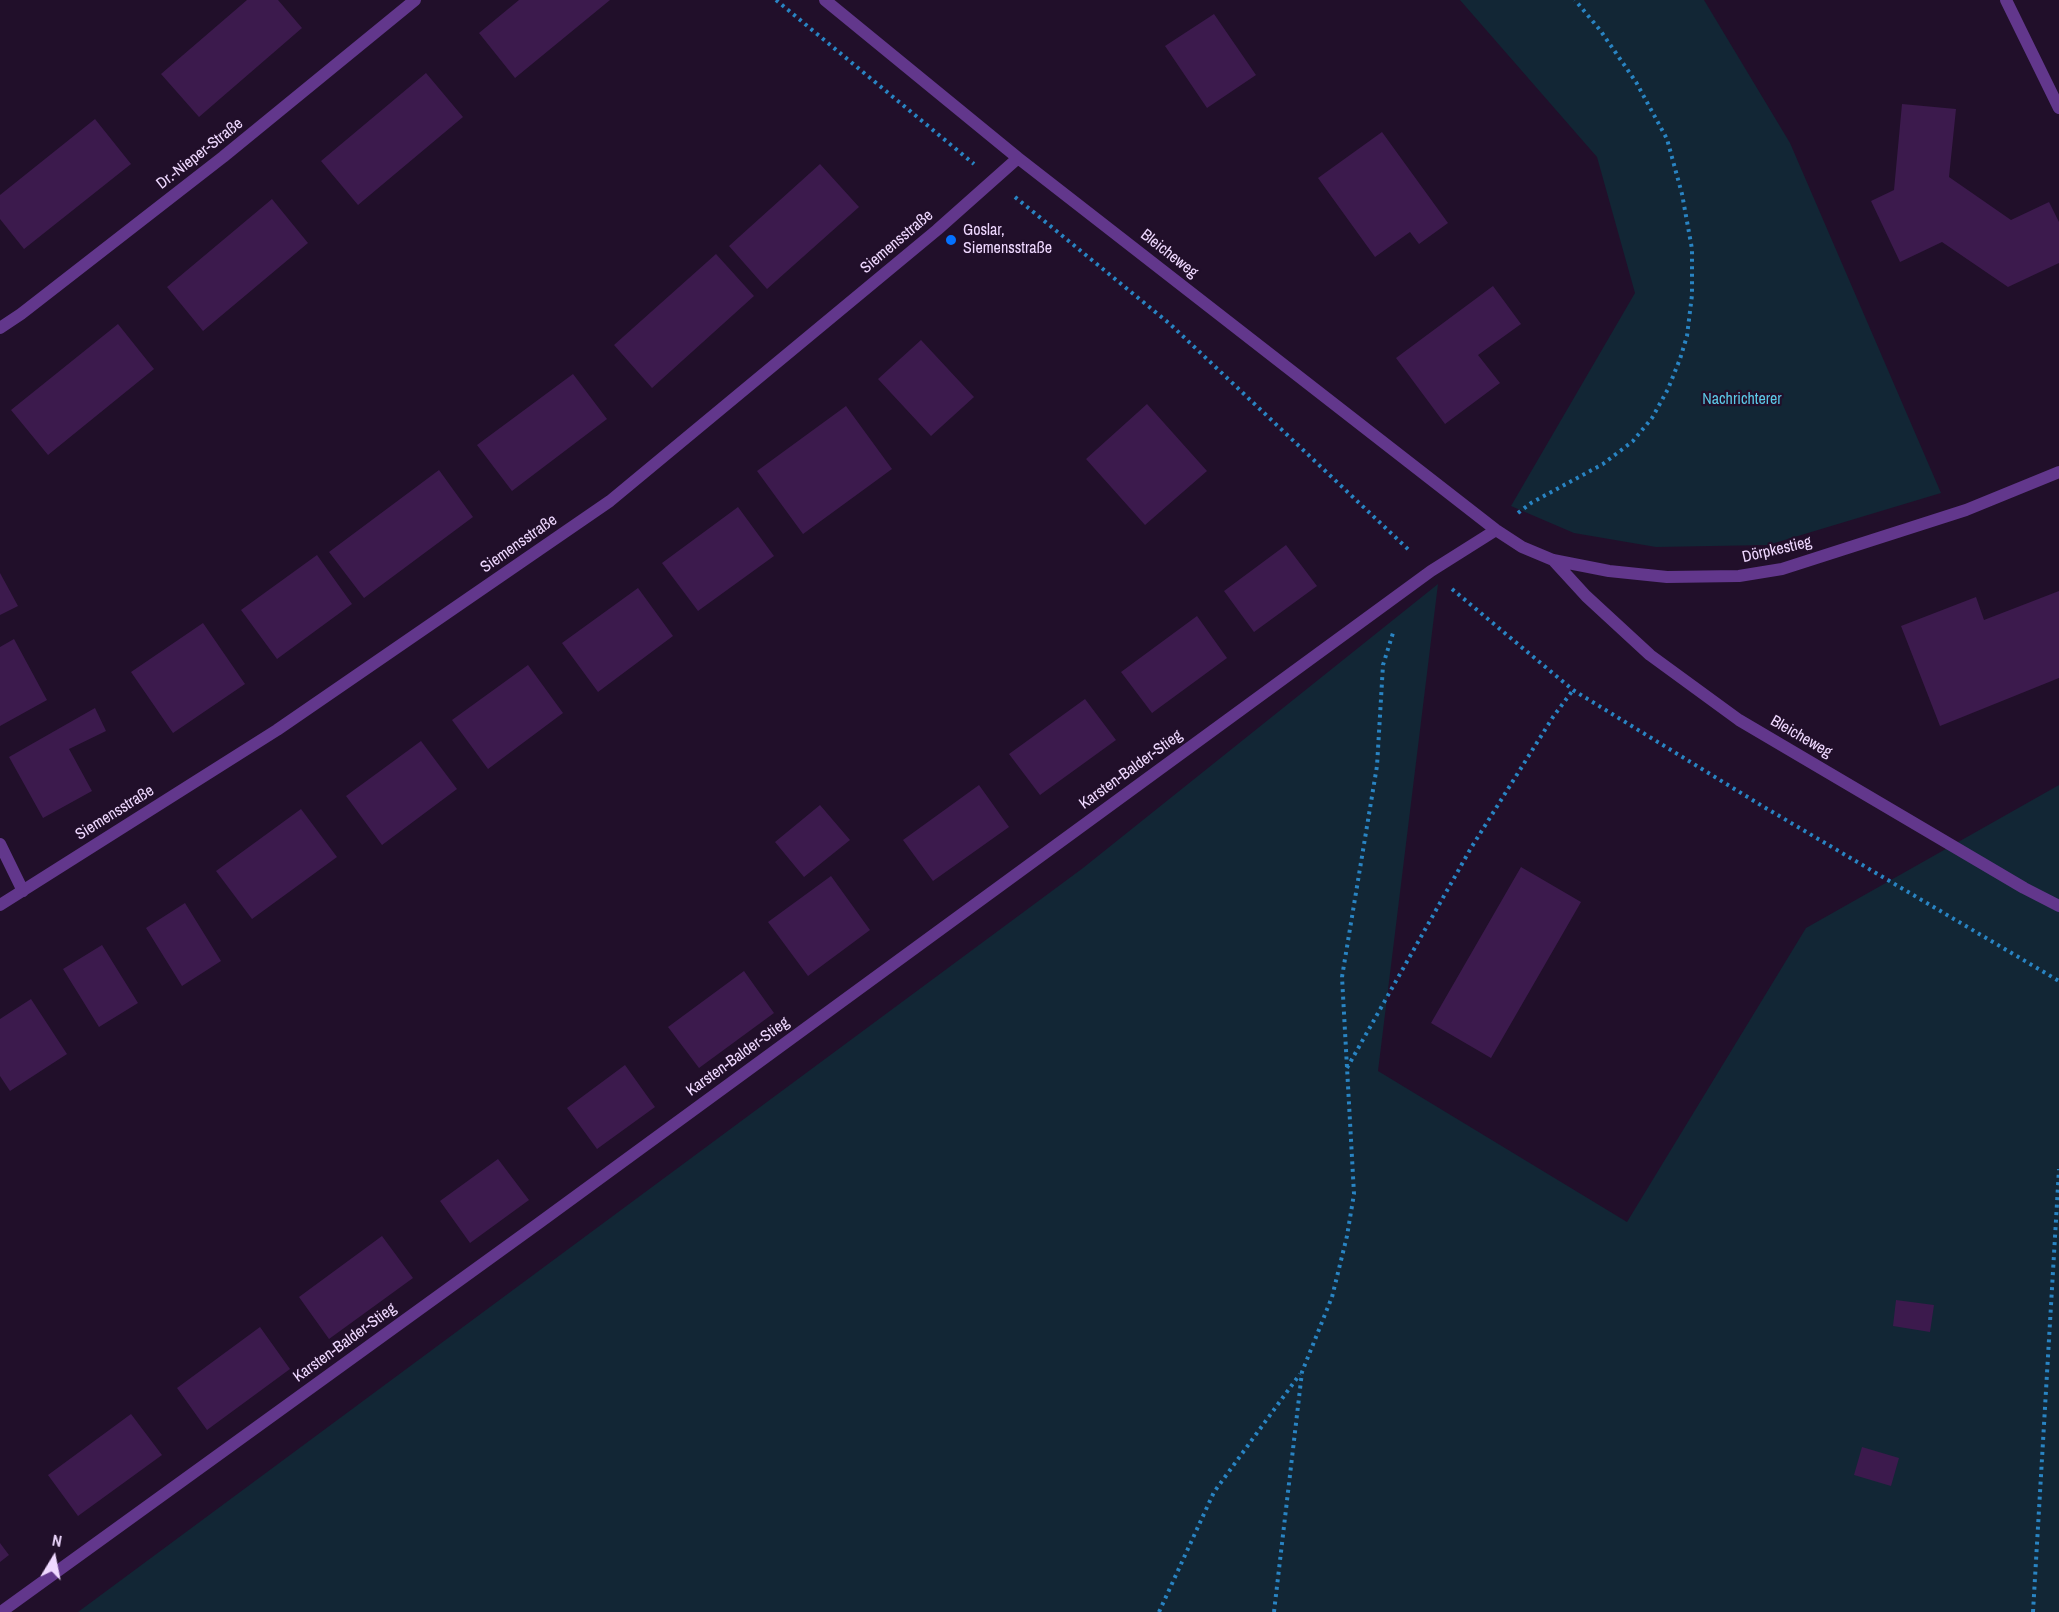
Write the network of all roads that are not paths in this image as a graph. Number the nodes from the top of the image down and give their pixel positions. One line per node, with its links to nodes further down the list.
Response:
1 (415, 0): 6 (street, Dr.-Nieper-Straße)
2 (825, 0): 5 (street, Bleicheweg)
3 (2006, 0): 4 (street)
4 (2059, 108)
5 (1018, 158): 8 (street, Bleicheweg); 11 (street, Siemensstraße)
6 (0, 328)
7 (2059, 472): 9 (street, Dörpkestieg)
8 (1496, 530): 9 (street, Dörpkestieg); 14 (street, Karsten-Balder-Stieg)
9 (1553, 560): 13 (street, Bleicheweg)
10 (0, 844): 11 (street)
11 (23, 891): 12 (street, Siemensstraße)
12 (0, 905)
13 (2059, 906)
14 (1, 1612)

